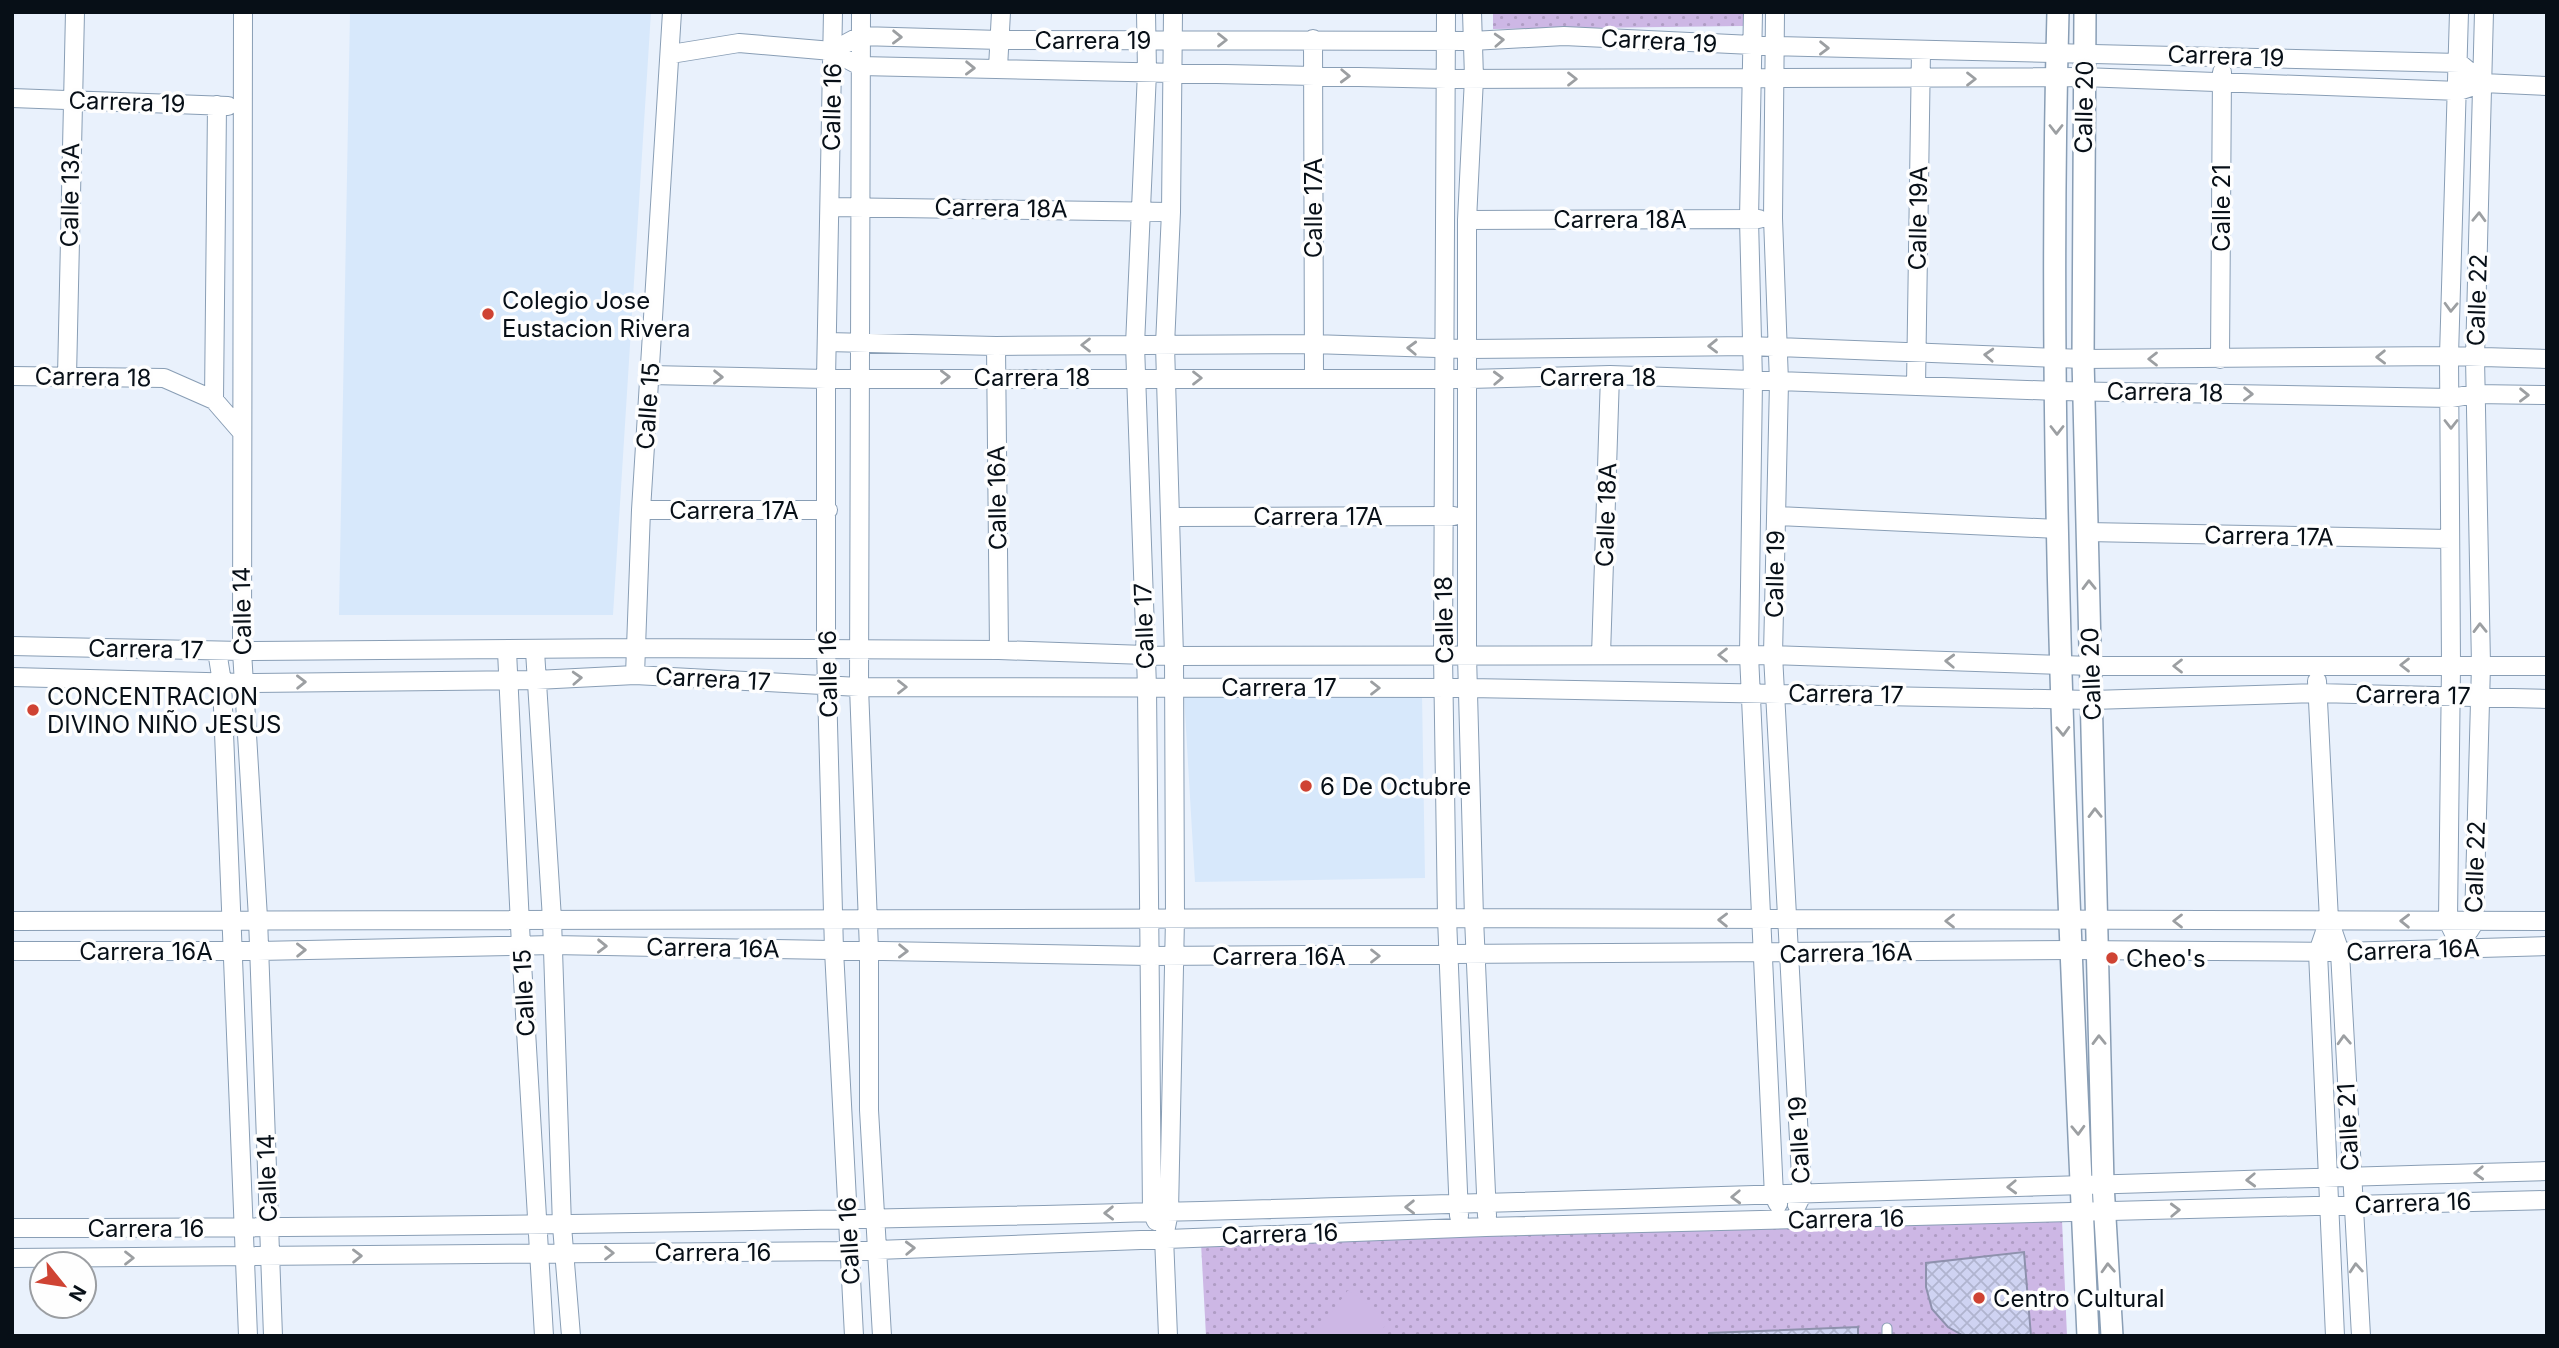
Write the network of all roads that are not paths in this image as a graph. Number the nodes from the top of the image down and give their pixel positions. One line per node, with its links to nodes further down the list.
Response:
1 (75, 12): 50 (street, Calle 13A)
2 (243, 12): 52 (street, Calle 14)
3 (671, 12): 30 (street, Calle 15)
4 (833, 12): 27 (street, Calle 16)
5 (860, 12): 17 (street, Calle 16)
6 (1001, 12): 19 (street)
7 (1146, 12): 20 (street, Calle 17)
8 (1173, 12): 21 (street, Calle 17)
9 (1446, 12): 22 (street, Calle 18)
10 (1472, 12): 23 (street, Calle 18)
11 (1753, 12): 24 (street, Calle 19)
12 (1774, 12): 25 (street, Calle 19)
13 (2058, 12): 28 (street, Calle 20)
14 (2085, 12): 29 (street, Calle 20)
15 (2459, 12): 32 (street, Calle 22)
16 (2484, 12): 46 (street, Calle 22)
17 (860, 36): 19 (street, Carrera 19, one-way to 19); 27 (street, Carrera 19); 33 (street, Calle 16)
18 (1313, 39): 21 (street, Carrera 19, one-way to 18); 22 (street, Carrera 19); 37 (street, Calle 17A)
19 (1000, 40): 20 (street, Carrera 19); 34 (street)
20 (1146, 40): 21 (street, Carrera 19); 35 (street, Calle 17)
21 (1173, 40): 36 (street, Calle 17)
22 (1446, 40): 23 (street, Carrera 19); 41 (street, Calle 18)
23 (1472, 41): 24 (street, Carrera 19, one-way to 24); 39 (street, Calle 18)
24 (1752, 45): 25 (street, Carrera 19); 43 (street, Calle 19)
25 (1773, 46): 26 (street, Carrera 19, one-way to 26); 44 (street, Calle 19)
26 (1921, 50): 28 (street, Carrera 19); 42 (street, Calle 19A)
27 (832, 51): 30 (street, Carrera 19); 33 (street, Carrera 19); 54 (street, Calle 16)
28 (2057, 53): 29 (street, Carrera 19); 40 (street, Calle 20)
29 (2085, 53): 31 (street, Carrera 19); 38 (street, Calle 20)
30 (671, 54): 77 (street, Calle 15)
31 (2222, 56): 32 (street, Carrera 19); 45 (street, Calle 21)
32 (2459, 63): 46 (street); 48 (street, Calle 22)
33 (860, 66): 34 (street, Carrera 19, one-way to 34); 53 (street, Calle 16)
34 (998, 68): 35 (street, Carrera 19)
35 (1147, 72): 36 (street, Carrera 19); 55 (street, Calle 17)
36 (1174, 73): 37 (street, Carrera 19); 56 (street, Calle 17)
37 (1313, 75): 41 (street, Carrera 19, one-way to 41); 62 (street, Calle 17A)
38 (2083, 77): 40 (street, Carrera 19); 45 (street, Carrera 19); 74 (street, Calle 20)
39 (1474, 78): 41 (street, Carrera 19); 43 (street, Carrera 19, one-way to 43); 59 (street, Calle 18)
40 (2056, 78): 42 (street, Carrera 19, one-way to 40); 72 (street, Calle 20, one-way to 72)
41 (1447, 79): 68 (street, Calle 18)
42 (1921, 79): 44 (street, Carrera 19); 70 (street, Calle 19A)
43 (1752, 80): 44 (street, Carrera 19); 57 (street, Calle 19)
44 (1774, 80): 58 (street, Calle 19)
45 (2222, 83): 48 (street, Carrera 19); 75 (street, Calle 21)
46 (2483, 83): 47 (street, Carrera 19); 48 (street, Carrera 19); 73 (street, Calle 22, one-way to 46)
47 (2547, 86)
48 (2459, 91): 71 (street, Calle 22, one-way to 71)
49 (12, 98): 50 (street, Carrera 19)
50 (71, 100): 51 (street, Carrera 19); 80 (street, Calle 13A)
51 (217, 105): 52 (street, Carrera 19); 97 (street)
52 (242, 106): 98 (street, Calle 14)
53 (861, 206): 54 (street, Carrera 18A); 55 (street, Carrera 18A); 60 (street, Calle 16)
54 (831, 207): 61 (street, Calle 16)
55 (1142, 210): 56 (street, Carrera 18A); 63 (street, Calle 17)
56 (1171, 212): 64 (street, Calle 17)
57 (1749, 219): 58 (street, Carrera 18A); 59 (street, Carrera 18A); 66 (street, Calle 19)
58 (1773, 219): 67 (street, Calle 19)
59 (1467, 220): 69 (street, Calle 18)
60 (862, 341): 61 (street, Carrera 18); 65 (street, Carrera 18); 83 (street, Calle 16)
61 (827, 342): 85 (street, Calle 16)
62 (1312, 344): 64 (street, Carrera 18); 68 (street, Carrera 18, one-way to 62); 82 (street, Calle 17A)
63 (1135, 345): 64 (street, Carrera 18); 65 (street, Carrera 18, one-way to 65); 84 (street, Calle 17)
64 (1166, 345): 86 (street, Calle 17)
65 (996, 346): 81 (street, Calle 16A)
66 (1750, 346): 67 (street, Carrera 18); 69 (street, Carrera 18, one-way to 69); 89 (street, Calle 19)
67 (1777, 346): 70 (street, Carrera 18); 90 (street, Calle 19)
68 (1446, 349): 69 (street, Carrera 18); 87 (street, Calle 18)
69 (1468, 349): 88 (street, Calle 18)
70 (1915, 351): 72 (street, Carrera 18, one-way to 70); 91 (street, Calle 19A)
71 (2449, 356): 73 (street, Carrera 18); 75 (street, Carrera 18, one-way to 75); 96 (street, Calle 22)
72 (2057, 358): 74 (street, Carrera 18); 92 (street, Calle 20)
73 (2475, 358): 76 (street, Carrera 18); 94 (street, Calle 22)
74 (2083, 359): 75 (street, Carrera 18, one-way to 74); 93 (street, Calle 20)
75 (2220, 359)
76 (2547, 359)
77 (650, 375): 85 (street, Carrera 18, one-way to 85); 99 (street, Calle 15)
78 (1610, 375): 88 (street, Carrera 18, one-way to 78); 89 (street, Carrera 18); 118 (street, Calle 18A)
79 (12, 376): 80 (street, Carrera 18)
80 (66, 377): 97 (street, Carrera 18)
81 (995, 377): 83 (street, Carrera 18, one-way to 81); 84 (street, Carrera 18); 112 (street, Calle 16A)
82 (1314, 377): 86 (street, Carrera 18, one-way to 82); 87 (street, Carrera 18)
83 (862, 378): 85 (street, Carrera 18); 111 (street, Calle 16)
84 (1137, 378): 86 (street, Carrera 18); 117 (street, Calle 17)
85 (826, 379): 100 (street, Calle 16)
86 (1166, 379): 104 (street, Calle 17)
87 (1446, 379): 88 (street, Carrera 18); 101 (street, Calle 18)
88 (1469, 379): 102 (street, Calle 18)
89 (1753, 381): 90 (street, Carrera 18); 121 (street, Calle 19)
90 (1779, 382): 91 (street, Carrera 18); 103 (street, Calle 19)
91 (1916, 386): 92 (street, Carrera 18)
92 (2057, 391): 93 (street, Carrera 18); 105 (street, Calle 20, one-way to 105)
93 (2084, 391): 96 (street, Carrera 18, one-way to 96); 106 (street, Calle 20)
94 (2475, 394): 95 (street, Carrera 18, one-way to 95); 96 (street, Carrera 18); 127 (street, Calle 22, one-way to 94)
95 (2547, 395)
96 (2451, 398): 107 (street, Calle 22, one-way to 107)
97 (214, 400): 98 (street, Carrera 18)
98 (240, 430): 114 (street, Calle 14)
99 (641, 510): 100 (street, Carrera 17A); 109 (street, Calle 15)
100 (828, 510): 110 (street, Calle 16)
101 (1444, 516): 102 (street, Carrera 17A); 104 (street, Carrera 17A); 119 (street, Calle 18)
102 (1466, 516): 120 (street, Calle 18)
103 (1776, 516): 105 (street); 122 (street, Calle 19)
104 (1170, 517): 123 (street, Calle 17)
105 (2058, 529): 124 (street, Calle 20)
106 (2087, 532): 107 (street, Carrera 17A); 128 (street, Calle 20, one-way to 106)
107 (2450, 539): 126 (street, Calle 22)
108 (12, 646): 113 (street, Carrera 17)
109 (636, 648): 110 (street, Carrera 17); 116 (street, Carrera 17); 130 (street, Calle 15)
110 (826, 649): 111 (street, Carrera 17); 136 (street, Calle 16)
111 (859, 649): 112 (street, Carrera 17); 137 (street, Calle 16)
112 (999, 650): 117 (street, Carrera 17)
113 (217, 651): 114 (street, Carrera 17); 134 (street, Calle 14)
114 (242, 651): 115 (street, Carrera 17); 135 (street, Calle 14)
115 (507, 651): 116 (street, Carrera 17); 132 (street, Calle 15)
116 (535, 651): 133 (street, Calle 15)
117 (1144, 654): 123 (street, Carrera 17); 138 (street, Calle 17)
118 (1601, 654): 120 (street, Carrera 17); 121 (street, Carrera 17, one-way to 118)
119 (1443, 655): 120 (street, Carrera 17); 123 (street, Carrera 17); 140 (street, Calle 18)
120 (1467, 655): 141 (street, Calle 18)
121 (1749, 655): 122 (street, Carrera 17); 142 (street, Calle 19)
122 (1773, 655): 124 (street, Carrera 17, one-way to 122); 143 (street, Calle 19)
123 (1174, 656): 139 (street, Calle 17)
124 (2062, 665): 128 (street, Carrera 17); 147 (street, Calle 20)
125 (2316, 665): 126 (street, Carrera 17, one-way to 125); 128 (street, Carrera 17, one-way to 128); 144 (street, Calle 21)
126 (2451, 665): 127 (street, Carrera 17); 145 (street, Calle 22)
127 (2481, 665): 129 (street, Carrera 17); 146 (street, Calle 22)
128 (2091, 666): 149 (street, Calle 20)
129 (2547, 666)
130 (635, 674): 133 (street, Carrera 17, one-way to 130); 136 (street, Carrera 17)
131 (12, 677): 134 (street, Carrera 17)
132 (510, 680): 133 (street, Carrera 17); 135 (street, Carrera 17, one-way to 132); 156 (street, Calle 15)
133 (536, 680): 157 (street, Calle 15)
134 (222, 682): 135 (street, Carrera 17); 159 (street, Calle 14)
135 (244, 683): 150 (street, Calle 14)
136 (828, 686): 137 (street, Carrera 17); 151 (street, Calle 16)
137 (859, 687): 138 (street, Carrera 17, one-way to 138); 152 (street, Calle 16)
138 (1147, 687): 139 (street, Carrera 17); 158 (street, Calle 17)
139 (1173, 687): 140 (street, Carrera 17, one-way to 140); 153 (street, Calle 17)
140 (1445, 688): 141 (street, Carrera 17); 154 (street, Calle 18)
141 (1469, 688): 142 (street, Carrera 17); 155 (street, Calle 18)
142 (1750, 693): 143 (street, Carrera 17); 162 (street, Calle 19)
143 (1775, 693): 147 (street, Carrera 17); 163 (street, Calle 19)
144 (2317, 693): 145 (street, Carrera 17); 149 (street, Carrera 17); 160 (street, Calle 21)
145 (2451, 696): 146 (street, Carrera 17); 166 (street, Calle 22)
146 (2481, 697): 148 (street, Carrera 17); 168 (street, Calle 22)
147 (2063, 699): 149 (street, Carrera 17); 164 (street, Calle 20, one-way to 164)
148 (2547, 699)
149 (2092, 700): 165 (street, Calle 20, one-way to 149)
150 (258, 918): 156 (street, Carrera 16A); 159 (street, Carrera 16A); 179 (street, Calle 14)
151 (833, 918): 152 (street, Carrera 16A); 157 (street, Carrera 16A); 173 (street, Calle 16)
152 (866, 918): 158 (street, Carrera 16A); 174 (street, Calle 16)
153 (1175, 918): 154 (street, Carrera 16A); 158 (street, Carrera 16A); 185 (street, Calle 17)
154 (1447, 918): 155 (street, Carrera 16A); 186 (street, Calle 18)
155 (1474, 918): 162 (street, Carrera 16A, one-way to 155); 187 (street, Calle 18)
156 (522, 919): 157 (street, Carrera 16A); 170 (street, Calle 15)
157 (552, 919): 169 (street, Calle 15)
158 (1147, 919): 184 (street, Calle 17)
159 (229, 920): 161 (street, Carrera 16A); 178 (street, Calle 14)
160 (2329, 920): 165 (street, Carrera 16A, one-way to 165); 166 (street, Carrera 16A, one-way to 160); 180 (street, Calle 21); 181 (street, Calle 21)
161 (12, 921)
162 (1761, 921): 163 (street, Carrera 16A); 182 (street, Calle 19)
163 (1787, 921): 164 (street, Carrera 16A, one-way to 163); 183 (street, Calle 19)
164 (2069, 921): 165 (street, Carrera 16A); 175 (street, Calle 20)
165 (2097, 921): 176 (street, Calle 20)
166 (2448, 921): 168 (street, Carrera 16A); 172 (street, Calle 22)
167 (2547, 921): 168 (street, Carrera 16A)
168 (2473, 923): 172 (street, Calle 22)
169 (553, 945): 170 (street, Carrera 16A); 173 (street, Carrera 16A, one-way to 173); 207 (street, Calle 15)
170 (521, 946): 179 (street, Carrera 16A, one-way to 170); 206 (street, Calle 15)
171 (2547, 946): 172 (street, Carrera 16A)
172 (2461, 948): 181 (street, Carrera 16A)
173 (834, 950): 174 (street, Carrera 16A); 205 (street, Calle 16)
174 (869, 950): 184 (street, Carrera 16A, one-way to 184); 203 (street, Calle 16)
175 (2070, 950): 176 (street, Carrera 16A); 183 (street, Carrera 16A); 192 (street, Calle 20, one-way to 192)
176 (2097, 950): 180 (street, Carrera 16A); 191 (street, Calle 20, one-way to 176)
177 (12, 951): 178 (street, Carrera 16A)
178 (233, 951): 179 (street, Carrera 16A); 210 (street, Calle 14)
179 (258, 951): 211 (street, Calle 14)
180 (2318, 952): 181 (street, Carrera 16A); 190 (street, Calle 21)
181 (2340, 952): 189 (street, Calle 21, one-way to 181)
182 (1764, 954): 183 (street, Carrera 16A); 187 (street, Carrera 16A); 194 (street, Calle 19)
183 (1787, 954): 193 (street, Calle 19)
184 (1149, 956): 185 (street, Carrera 16A); 200 (street, Calle 17)
185 (1175, 956): 186 (street, Carrera 16A, one-way to 186); 200 (street, Calle 17)
186 (1449, 956): 187 (street, Carrera 16A); 198 (street, Calle 18)
187 (1477, 956): 196 (street, Calle 18)
188 (2547, 1171): 189 (street, Carrera 16, one-way to 189)
189 (2350, 1177): 190 (street, Carrera 16); 197 (street, Calle 21)
190 (2329, 1178): 191 (street, Carrera 16, one-way to 191); 199 (street, Calle 21)
191 (2103, 1184): 192 (street, Carrera 16); 201 (street, Calle 20)
192 (2080, 1185): 193 (street, Carrera 16, one-way to 193); 202 (street, Calle 20)
193 (1802, 1195): 194 (street, Carrera 16); 204 (street, Calle 19)
194 (1774, 1196): 196 (street, Carrera 16, one-way to 196); 204 (street, Calle 19)
195 (2547, 1199): 197 (street, Carrera 16)
196 (1487, 1205): 198 (street, Carrera 16); 208 (street, Calle 18)
197 (2352, 1205): 199 (street, Carrera 16); 231 (street, Calle 21, one-way to 197)
198 (1459, 1206): 200 (street, Carrera 16, one-way to 200); 212 (street, Calle 18)
199 (2330, 1206): 201 (street, Carrera 16, one-way to 199); 230 (street, Calle 21)
200 (1160, 1212): 203 (street, Carrera 16, one-way to 203); 213 (street, Calle 17)
201 (2105, 1212): 202 (street, Carrera 16); 229 (street, Calle 20, one-way to 201)
202 (2082, 1213): 204 (street, Carrera 16); 228 (street, Calle 20)
203 (874, 1219): 205 (street, Carrera 16); 214 (street, Calle 16)
204 (1788, 1220): 208 (street, Carrera 16)
205 (848, 1221): 207 (street, Carrera 16); 215 (street, Calle 16)
206 (537, 1226): 207 (street, Carrera 16); 211 (street, Carrera 16); 217 (street, Calle 15)
207 (562, 1226): 216 (street, Calle 15)
208 (1486, 1227): 212 (street, Carrera 16)
209 (12, 1228): 210 (street, Carrera 16)
210 (246, 1228): 211 (street, Carrera 16); 218 (street, Calle 14)
211 (269, 1228): 220 (street, Calle 14)
212 (1459, 1228): 213 (street, Carrera 16)
213 (1164, 1237): 214 (street, Carrera 16, one-way to 213); 227 (street, Calle 17)
214 (878, 1249): 215 (street, Carrera 16); 226 (street, Calle 16)
215 (850, 1251): 216 (street, Carrera 16, one-way to 215); 225 (street, Calle 16)
216 (566, 1253): 217 (street, Carrera 16); 224 (street, Calle 15)
217 (540, 1254): 220 (street, Carrera 16, one-way to 217); 223 (street, Calle 15)
218 (245, 1257): 219 (street, Carrera 16, one-way to 218); 220 (street, Carrera 16); 221 (street, Calle 14)
219 (12, 1258)
220 (271, 1258): 222 (street, Calle 14)
221 (248, 1336)
222 (273, 1336)
223 (544, 1336)
224 (571, 1336)
225 (854, 1336)
226 (882, 1336)
227 (1168, 1336)
228 (2088, 1336)
229 (2112, 1336)
230 (2335, 1336)
231 (2361, 1336)

